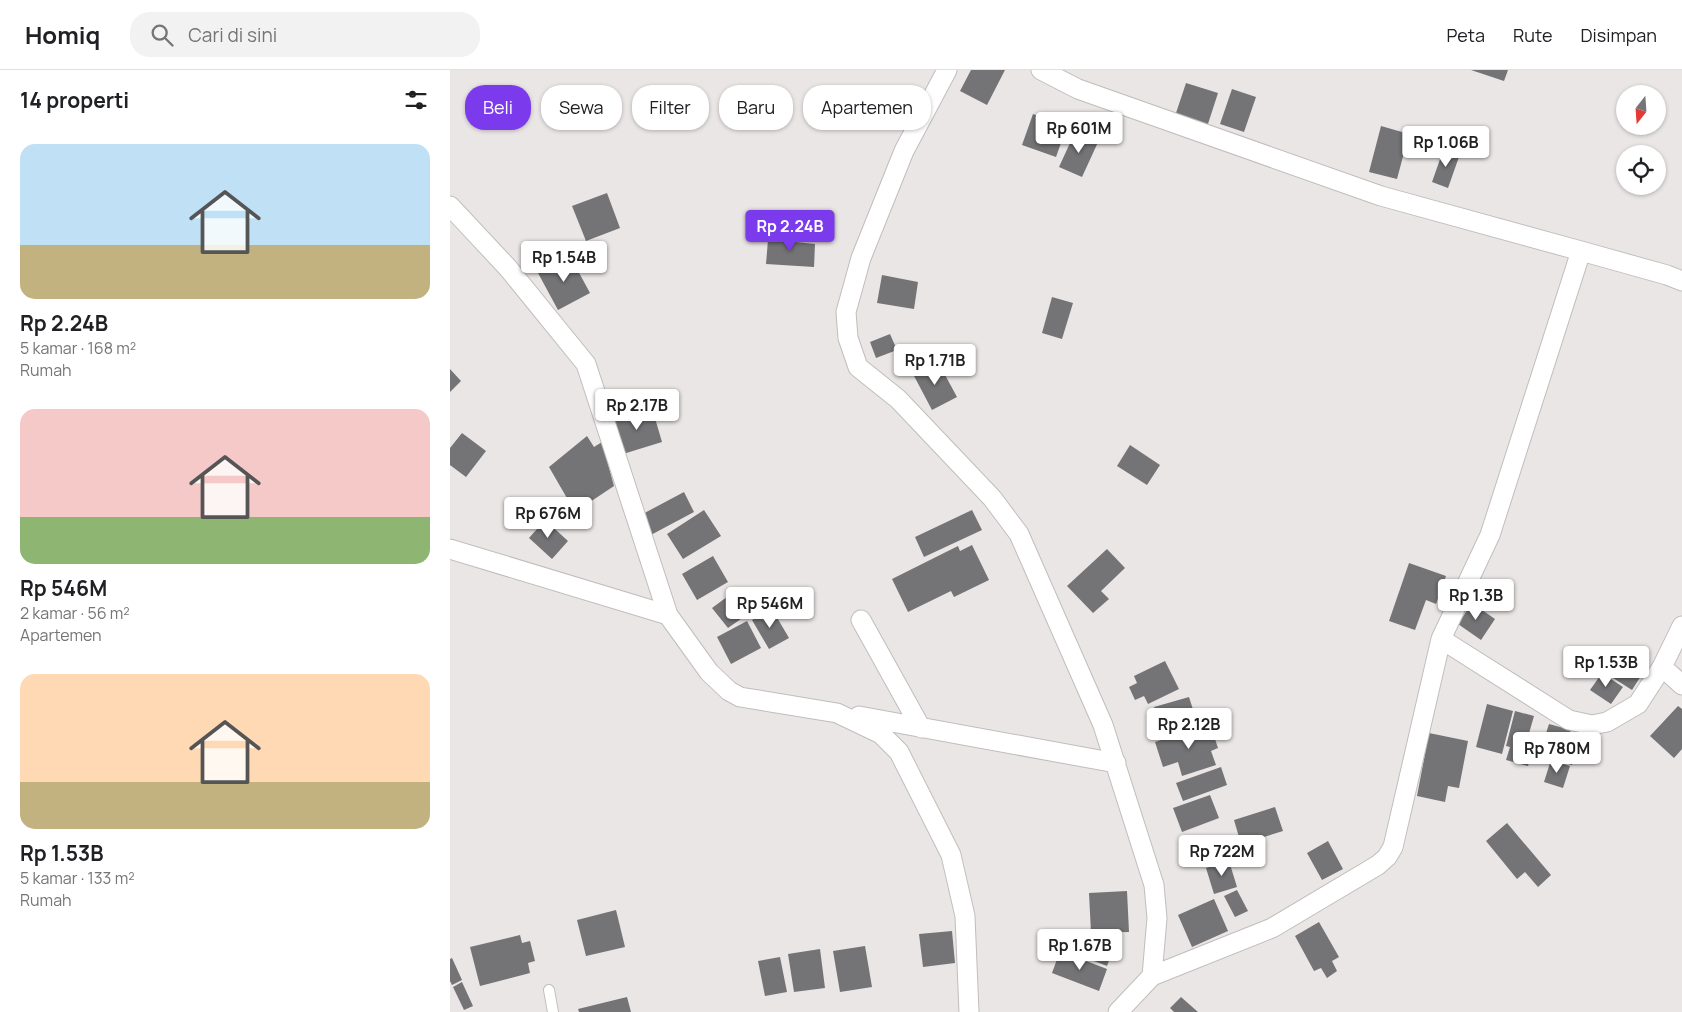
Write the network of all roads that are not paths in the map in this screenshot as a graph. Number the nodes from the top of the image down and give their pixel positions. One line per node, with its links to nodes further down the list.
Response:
1 (947, 70): 15 (street)
2 (1041, 70): 4 (street)
3 (450, 206): 7 (street)
4 (1581, 251): 5 (street); 10 (street)
5 (1682, 282)
6 (450, 548): 7 (street)
7 (668, 615): 13 (street)
8 (861, 620): 14 (street)
9 (1682, 626): 11 (street)
10 (1441, 639): 11 (street); 16 (street)
11 (1662, 667): 12 (street)
12 (1682, 685)
13 (837, 713): 14 (street); 19 (street)
14 (921, 728): 15 (street)
15 (1116, 763): 16 (street)
16 (1152, 976): 20 (street)
17 (549, 990): 18 (lane)
18 (554, 1012)
19 (969, 1012)
20 (1118, 1012)

